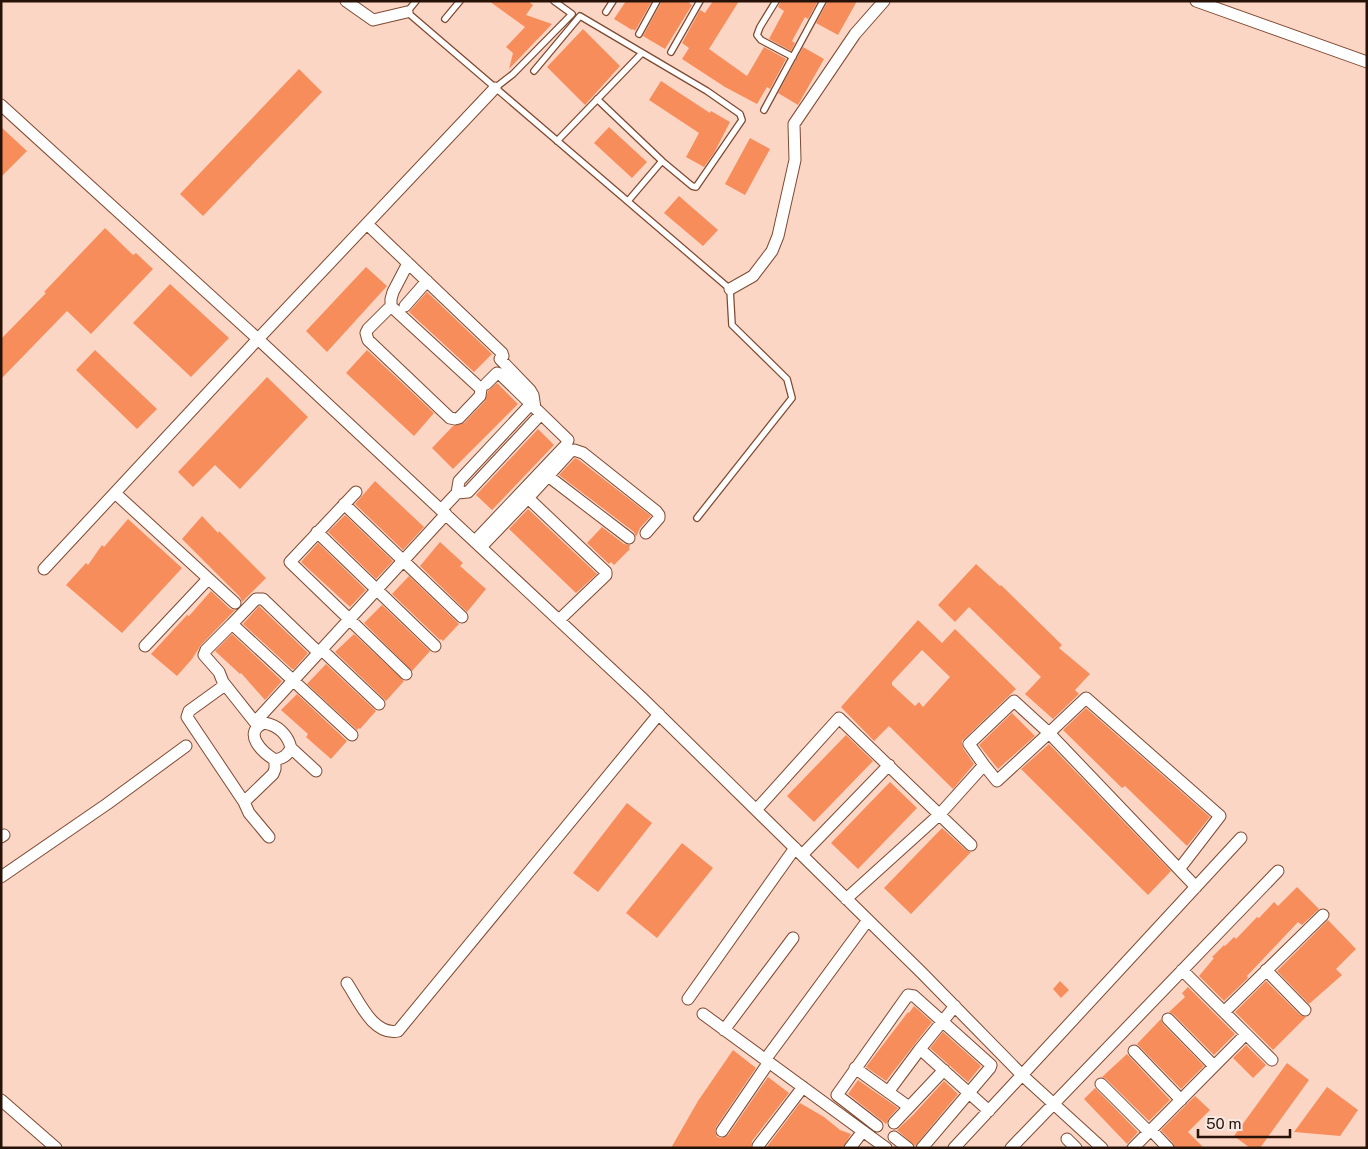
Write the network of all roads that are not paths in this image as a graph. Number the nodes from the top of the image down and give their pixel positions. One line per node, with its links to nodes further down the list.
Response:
1 (346, 1): 12 (street)
2 (416, 1): 12 (lane)
3 (460, 1): 14 (lane)
4 (554, 1): 21 (lane)
5 (613, 1): 13 (lane)
6 (657, 1): 15 (lane)
7 (700, 1): 16 (lane)
8 (776, 1): 18 (lane)
9 (823, 1): 18 (lane)
10 (884, 1): 31 (street)
11 (1196, 1): 19 (street)
12 (407, 12): 21 (lane)
13 (606, 12)
14 (445, 19)
15 (639, 34)
16 (671, 52)
17 (642, 53): 20 (lane); 22 (lane); 26 (lane)
18 (793, 57): 24 (lane)
19 (1367, 62)
20 (534, 70)
21 (495, 88): 25 (lane); 28 (street)
22 (598, 99): 25 (lane); 26 (lane)
23 (1, 105): 34 (street)
24 (764, 110)
25 (556, 141): 27 (lane)
26 (662, 161): 27 (lane)
27 (628, 201): 31 (lane)
28 (367, 224): 29 (street); 34 (street)
29 (407, 262): 30 (street); 33 (street)
30 (427, 281): 32 (street); 35 (street)
31 (730, 289): 44 (lane)
32 (405, 306)
33 (391, 308): 36 (street); 36 (street)
34 (258, 339): 40 (street); 43 (street)
35 (500, 359): 36 (street); 37 (street)
36 (481, 384): 37 (street)
37 (535, 409): 43 (street); 48 (street)
38 (548, 476): 41 (street); 46 (street); 47 (street)
39 (356, 492): 42 (street)
40 (115, 493): 50 (street); 51 (street)
41 (528, 498): 48 (street); 56 (street)
42 (344, 504): 45 (street); 49 (street)
43 (443, 512): 48 (street); 49 (street)
44 (697, 518)
45 (317, 532): 52 (street); 55 (street)
46 (646, 533)
47 (629, 538)
48 (478, 544): 56 (street)
49 (403, 561): 52 (street); 54 (street)
50 (44, 569)
51 (208, 579): 53 (street); 58 (street)
52 (377, 590): 55 (street); 59 (street)
53 (235, 603)
54 (462, 617)
55 (349, 620): 60 (street); 61 (street)
56 (559, 620): 65 (street)
57 (232, 624): 60 (street); 62 (street); 63 (street)
58 (145, 646)
59 (435, 646)
60 (320, 651): 62 (street); 64 (street)
61 (406, 674)
62 (293, 681): 66 (street); 68 (street)
63 (225, 685): 66 (street); 75 (street)
64 (379, 704)
65 (658, 714): 76 (street); 92 (street)
66 (257, 724): 70 (street); 71 (street)
67 (1049, 734): 72 (street); 72 (street); 82 (street); 82 (street)
68 (352, 736)
69 (186, 746): 84 (street)
70 (291, 748): 71 (street); 74 (street)
71 (275, 760): 75 (street)
72 (984, 764): 77 (street)
73 (889, 765): 76 (street); 77 (street); 81 (street)
74 (316, 772)
75 (244, 802): 78 (street)
76 (756, 810): 81 (street)
77 (940, 814): 80 (street); 86 (street)
78 (269, 836)
79 (1241, 838): 85 (street)
80 (970, 845)
81 (798, 852): 86 (street); 93 (street)
82 (1180, 868): 85 (street)
83 (1278, 871): 90 (street)
84 (1, 877)
85 (1196, 886): 109 (street)
86 (846, 898): 88 (street)
87 (1322, 915): 91 (street)
88 (868, 920): 94 (street); 105 (street)
89 (793, 938): 100 (street)
90 (1182, 970): 96 (street); 116 (street)
91 (1266, 970): 95 (street); 96 (street)
92 (347, 983)
93 (688, 999)
94 (955, 1006): 99 (street); 109 (street)
95 (1305, 1010)
96 (1224, 1012): 101 (street)
97 (703, 1014): 100 (street)
98 (1168, 1019): 106 (street)
99 (942, 1021): 102 (street); 107 (street); 113 (street)
100 (724, 1030): 105 (street)
101 (1246, 1034): 104 (street); 106 (street)
102 (920, 1049): 108 (street); 112 (street)
103 (1134, 1051): 115 (street)
104 (1272, 1060)
105 (767, 1061): 111 (street); 121 (street)
106 (1214, 1066): 115 (street)
107 (856, 1068): 112 (street); 120 (street)
108 (944, 1070): 113 (street); 117 (street)
109 (1022, 1075): 116 (street); 118 (street)
110 (1101, 1084): 123 (street)
111 (803, 1087): 122 (street); 126 (street)
112 (888, 1092): 117 (street)
113 (969, 1093): 118 (street); 131 (street)
114 (1, 1100): 127 (street)
115 (1181, 1100): 123 (street)
116 (1053, 1103): 133 (street); 135 (street)
117 (909, 1107): 119 (street)
118 (989, 1111): 132 (street)
119 (894, 1123)
120 (877, 1126)
121 (722, 1131)
122 (863, 1131): 128 (street); 129 (street)
123 (1150, 1131): 136 (street); 137 (street)
124 (894, 1137): 130 (street)
125 (1067, 1139): 134 (street)
126 (758, 1146)
127 (56, 1148)
128 (850, 1148)
129 (886, 1148)
130 (908, 1148)
131 (922, 1148)
132 (954, 1148)
133 (1011, 1148)
134 (1076, 1148)
135 (1102, 1148)
136 (1133, 1148)
137 (1168, 1148)

